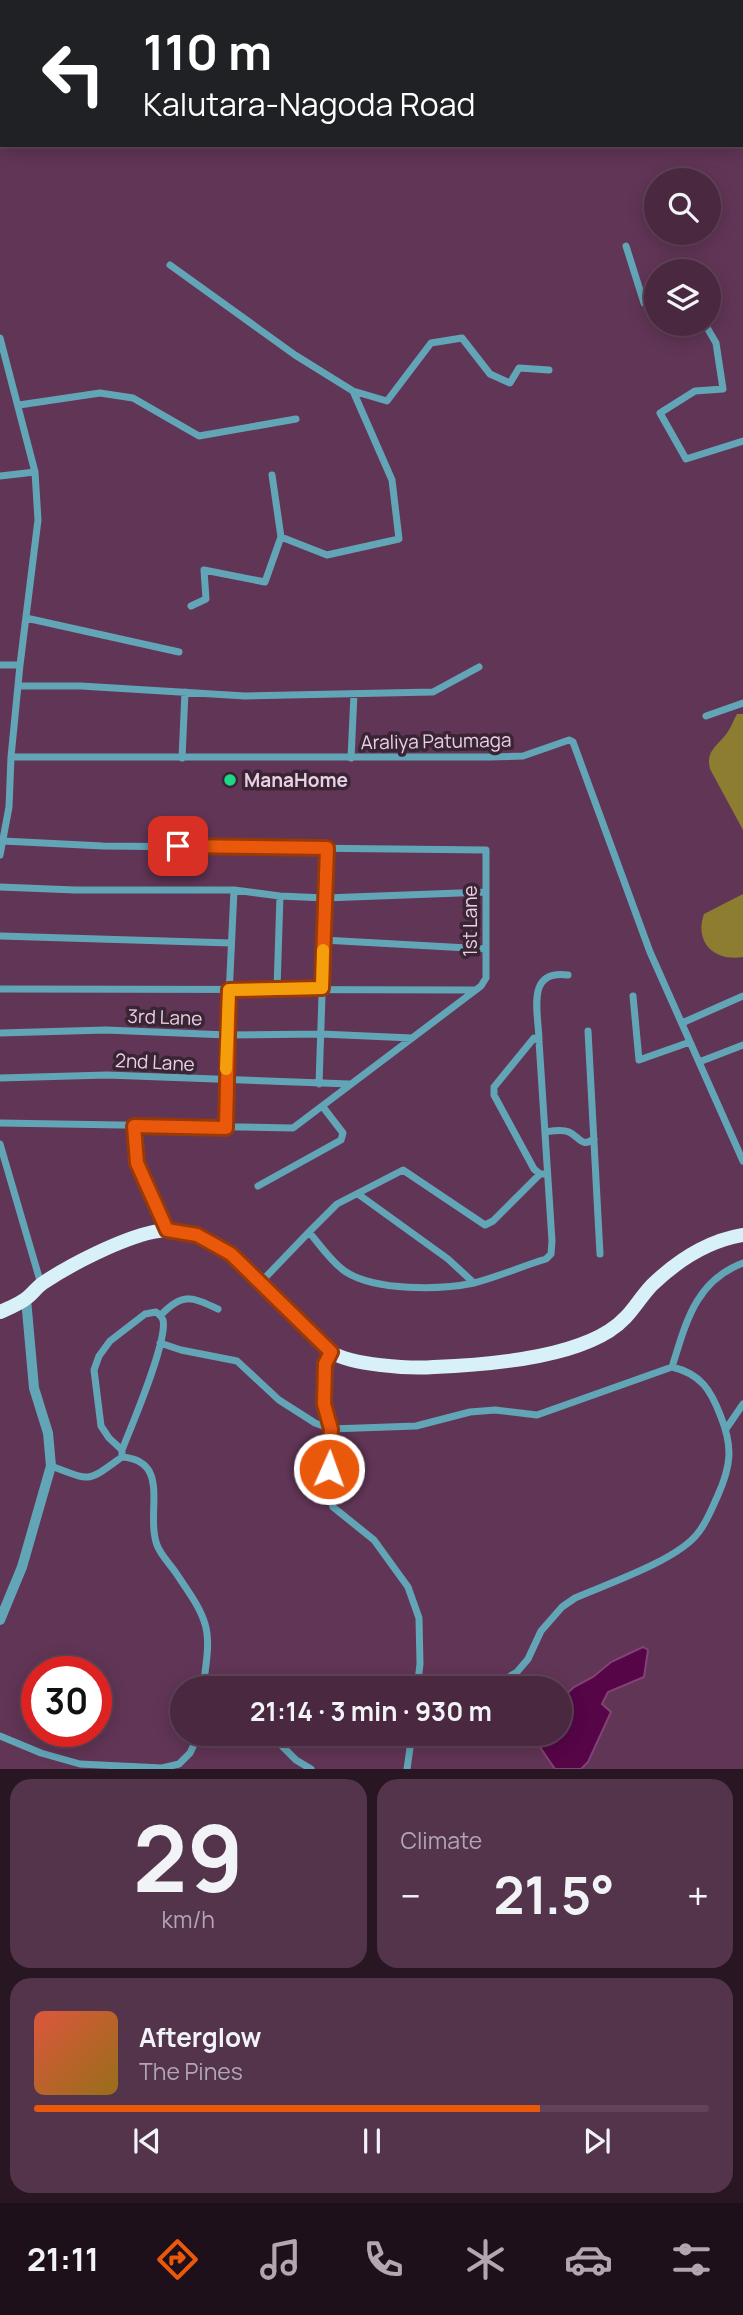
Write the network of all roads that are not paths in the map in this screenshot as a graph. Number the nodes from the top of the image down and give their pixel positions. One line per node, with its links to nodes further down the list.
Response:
1 (626, 246): 3 (street)
2 (170, 265): 7 (street)
3 (644, 303)
4 (712, 336): 10 (street)
5 (0, 338): 8 (street)
6 (549, 370): 7 (street)
7 (353, 391): 14 (street)
8 (19, 405): 9 (street); 11 (street)
9 (296, 419)
10 (743, 441)
11 (35, 472): 13 (street); 16 (street)
12 (272, 475): 14 (street)
13 (0, 476)
14 (281, 537): 15 (street)
15 (191, 606)
16 (26, 618): 17 (street); 19 (street)
17 (179, 652)
18 (0, 665): 19 (street)
19 (20, 665): 21 (street)
20 (479, 667): 23 (street)
21 (18, 686): 22 (street); 26 (street)
22 (185, 692): 23 (street); 27 (street)
23 (354, 694): 28 (street)
24 (743, 703): 25 (street)
25 (706, 716)
26 (11, 757): 27 (street, Araliya Patumaga); 29 (street)
27 (182, 758): 28 (street, Araliya Patumaga)
28 (351, 758): 50 (street, Araliya Patumaga)
29 (3, 819): 30 (street)
30 (3, 841): 31 (street, 1st Lane); 32 (street)
31 (327, 848): 35 (street, 1st Lane); 37 (street)
32 (0, 855)
33 (0, 887): 34 (street)
34 (234, 890): 36 (street); 40 (street)
35 (486, 892): 37 (street); 41 (street, 1st Lane)
36 (280, 896): 37 (street); 45 (street)
37 (325, 898): 39 (street)
38 (0, 936): 40 (street)
39 (323, 940): 41 (street); 43 (street)
40 (231, 943): 46 (street)
41 (486, 949): 47 (street, 1st Lane)
42 (568, 975): 56 (street)
43 (322, 988): 45 (street); 47 (street); 53 (street)
44 (0, 989): 46 (street)
45 (277, 989): 46 (street)
46 (229, 990): 54 (street)
47 (475, 990): 55 (street)
48 (634, 996): 57 (street)
49 (743, 996): 50 (street)
50 (682, 1023): 57 (street, Araliya Patumaga)
51 (588, 1031): 69 (street)
52 (0, 1033): 54 (street, 3rd Lane)
53 (321, 1034): 54 (street, 3rd Lane); 55 (street, 3rd Lane); 62 (street)
54 (227, 1035): 61 (street)
55 (413, 1038): 63 (street)
56 (539, 1039): 68 (street); 72 (street)
57 (690, 1042): 59 (street, Araliya Patumaga)
58 (743, 1045): 59 (street)
59 (699, 1062): 71 (street, Araliya Patumaga)
60 (0, 1078): 61 (street, 2nd Lane)
61 (225, 1081): 62 (street, 2nd Lane); 67 (street)
62 (319, 1084): 63 (street, 2nd Lane)
63 (351, 1084): 64 (street)
64 (323, 1107): 67 (street); 73 (street)
65 (0, 1124): 66 (street)
66 (134, 1126): 67 (street); 75 (street)
67 (226, 1128)
68 (545, 1132): 69 (street); 72 (street)
69 (594, 1139): 78 (street)
70 (0, 1144): 82 (street)
71 (743, 1161)
72 (544, 1174): 74 (street); 81 (street)
73 (258, 1186)
74 (358, 1194): 76 (street); 81 (street)
75 (167, 1230): 80 (main road); 82 (main road)
76 (309, 1232): 80 (street); 81 (street)
77 (743, 1235): 88 (main road)
78 (600, 1254)
79 (743, 1263): 89 (street)
80 (260, 1283): 88 (main road)
81 (474, 1283)
82 (41, 1284): 83 (main road)
83 (26, 1299): 85 (main road); 94 (street)
84 (218, 1309): 86 (street)
85 (0, 1312)
86 (161, 1315): 87 (street); 93 (street)
87 (160, 1343): 91 (street); 93 (street)
88 (331, 1352): 91 (street)
89 (672, 1367): 91 (street); 92 (street)
90 (743, 1404): 92 (street)
91 (331, 1429): 97 (street)
92 (726, 1429): 98 (street)
93 (122, 1454): 94 (street); 96 (street)
94 (51, 1466): 95 (street)
95 (0, 1620)
96 (204, 1676)
97 (419, 1676)
98 (510, 1676)
99 (0, 1736): 100 (street)
100 (193, 1746)
101 (282, 1746): 103 (street)
102 (410, 1746): 104 (street)
103 (311, 1769)
104 (407, 1769)

